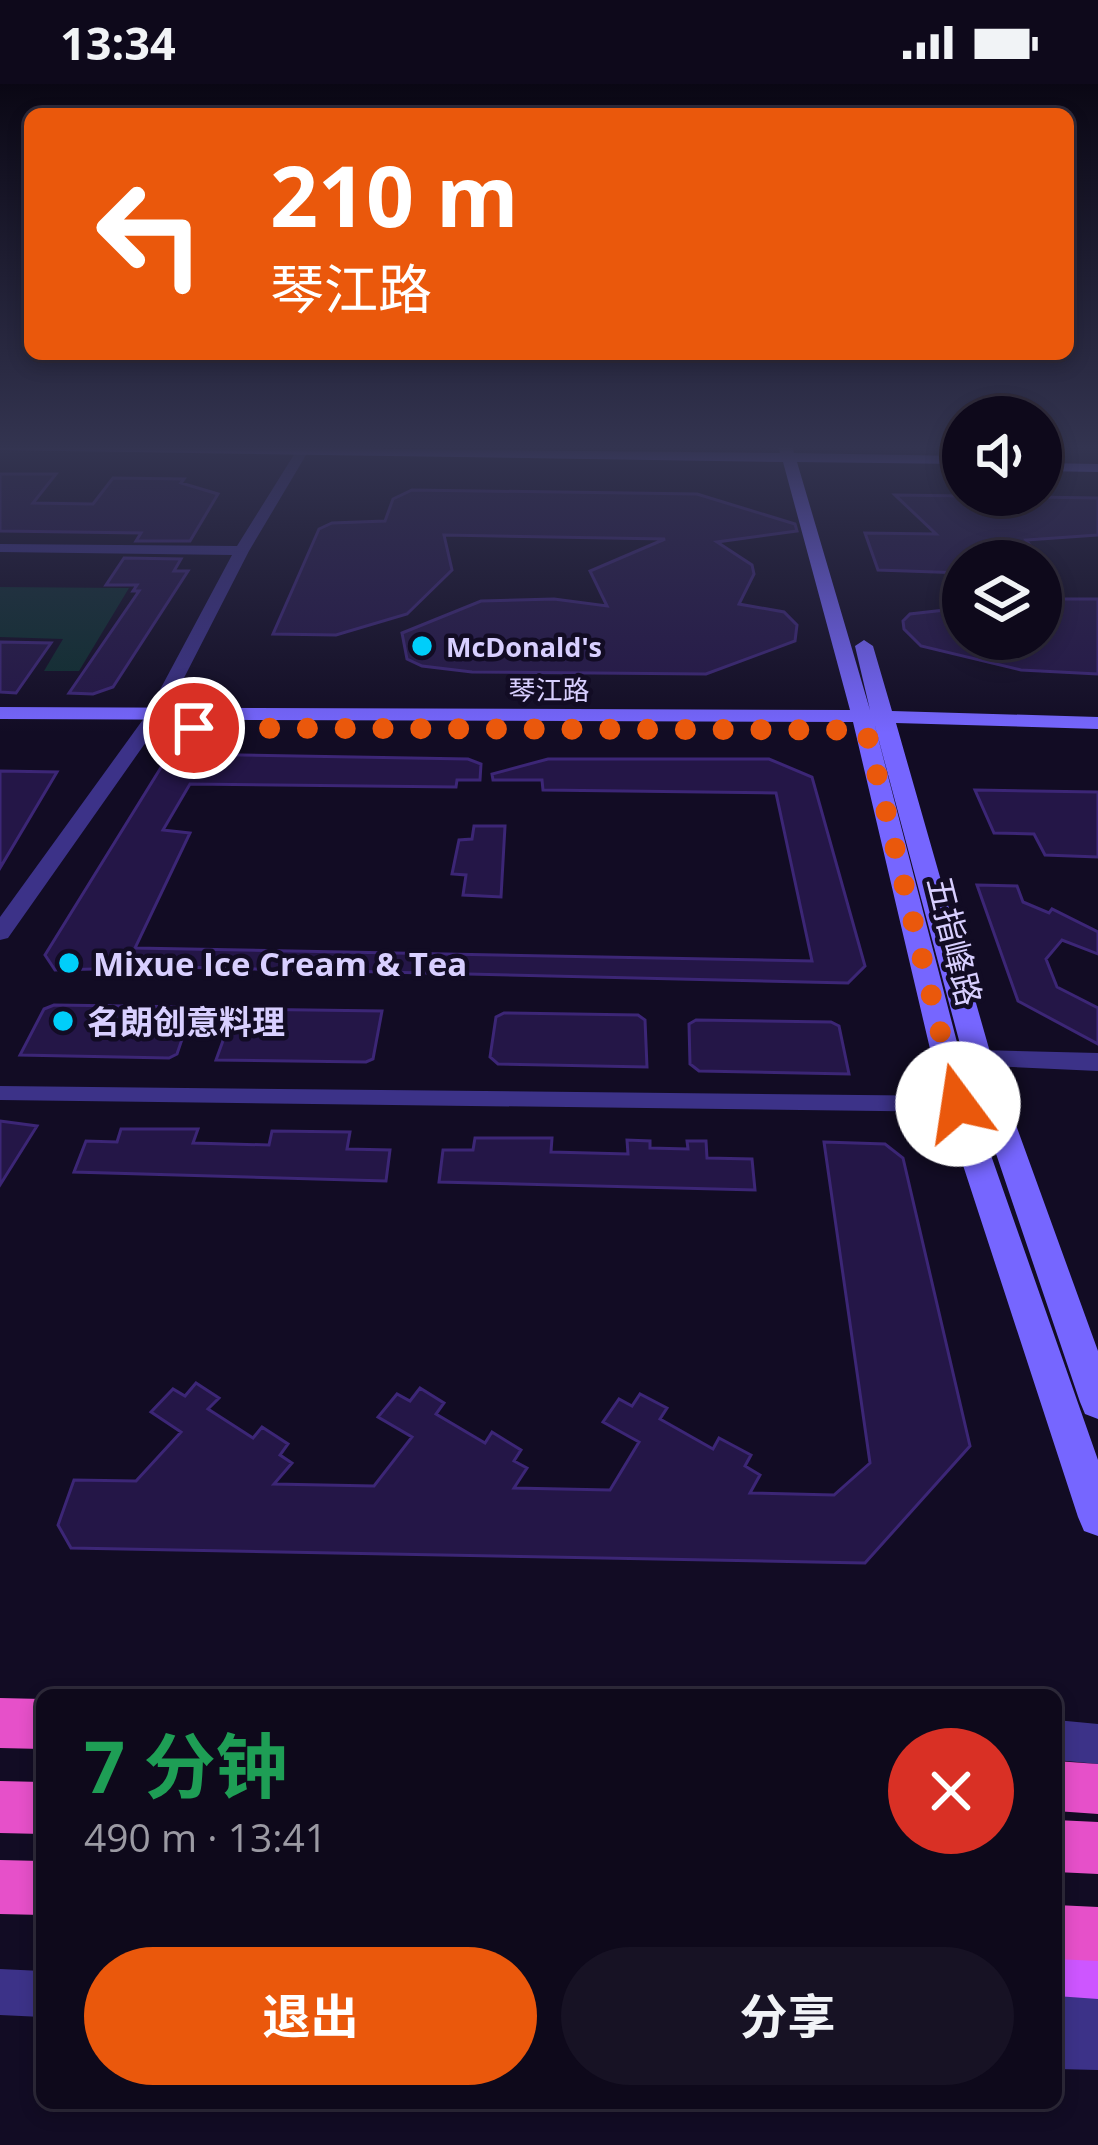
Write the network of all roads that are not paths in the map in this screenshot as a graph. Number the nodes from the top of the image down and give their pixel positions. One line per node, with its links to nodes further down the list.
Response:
1 (248, 541): 4 (street)
2 (822, 541): 7 (main road, 五指峰路)
3 (0, 548): 4 (street)
4 (242, 551): 6 (street)
5 (0, 713): 6 (main road, 琴江路)
6 (151, 722): 7 (main road, 琴江路); 9 (main road, 琴江路); 11 (street)
7 (875, 723): 8 (main road, 琴江路); 10 (main road, 琴江路); 12 (main road, 五指峰路); 15 (main road, 五指峰路)
8 (1098, 723)
9 (0, 726)
10 (1098, 735)
11 (0, 933)
12 (978, 1059): 13 (street); 16 (main road, 五指峰路)
13 (1098, 1062)
14 (0, 1093): 15 (street)
15 (958, 1104): 17 (main road, 五指峰路)
16 (1098, 1402)
17 (1098, 1517)
18 (0, 1699): 19 (street)
19 (36, 1700)
20 (0, 1724): 21 (highway)
21 (36, 1726)
22 (1062, 1741): 23 (street)
23 (1098, 1744)
24 (1062, 1767): 25 (street)
25 (1098, 1774)
26 (1062, 1783): 27 (highway)
27 (1098, 1786)
28 (0, 1807): 29 (highway)
29 (36, 1808)
30 (1062, 1846): 31 (highway)
31 (1098, 1848)
32 (1062, 1932): 33 (highway)
33 (1098, 1934)
34 (1062, 1971): 35 (main road)
35 (1098, 1974)
36 (0, 1992): 37 (street)
37 (36, 1994)
38 (1098, 2004): 39 (street)
39 (1062, 2009)
40 (1062, 2045): 41 (street)
41 (1098, 2046)

